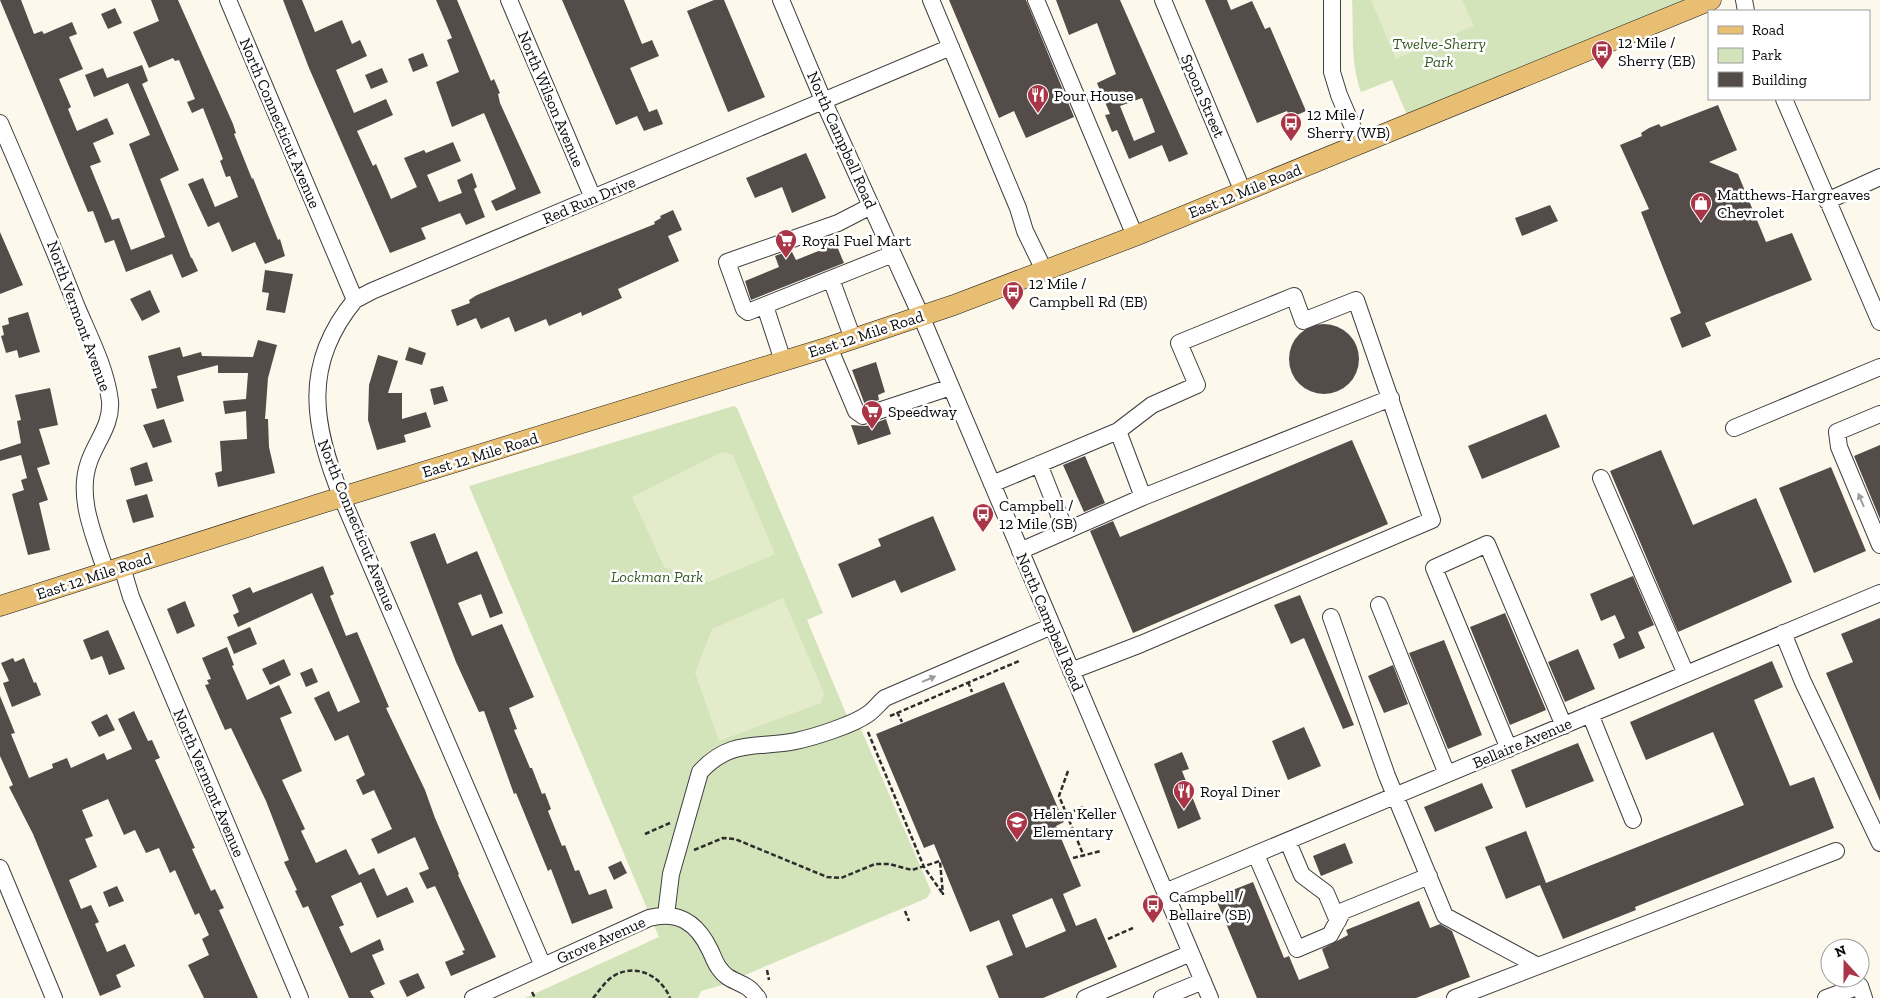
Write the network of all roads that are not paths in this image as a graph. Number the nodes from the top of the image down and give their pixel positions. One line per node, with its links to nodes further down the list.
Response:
1 (228, 0): 23 (street, North Connecticut Avenue)
2 (509, 0): 16 (street, North Wilson Avenue)
3 (781, 0): 10 (street, North Campbell Road)
4 (931, 0): 9 (street)
5 (1036, 0): 19 (street)
6 (1163, 0): 15 (street, Spoon Street)
7 (1332, 0): 13 (street)
8 (1711, 0): 13 (main road, East 12 Mile Road)
9 (951, 48): 10 (street, Red Run Drive); 21 (street)
10 (823, 100): 16 (street, Red Run Drive); 18 (street, North Campbell Road)
11 (1784, 100): 17 (street)
12 (0, 123): 44 (street, North Vermont Avenue)
13 (1360, 144): 15 (main road, East 12 Mile Road)
14 (1880, 177): 17 (street)
15 (1243, 192): 19 (main road, East 12 Mile Road)
16 (593, 198): 23 (street, Red Run Drive)
17 (1827, 200): 26 (street)
18 (871, 206): 20 (street, North Campbell Road); 24 (street)
19 (1135, 236): 21 (main road, East 12 Mile Road)
20 (893, 254): 22 (street); 25 (street, North Campbell Road)
21 (1044, 270): 25 (main road, East 12 Mile Road)
22 (831, 279): 24 (street); 27 (street)
23 (355, 300): 40 (street, North Connecticut Avenue)
24 (765, 306): 29 (street)
25 (921, 316): 27 (main road, East 12 Mile Road); 31 (street, North Campbell Road)
26 (1880, 322)
27 (853, 339): 28 (main road, East 12 Mile Road)
28 (829, 347): 29 (main road, East 12 Mile Road); 31 (street)
29 (783, 362): 40 (main road, East 12 Mile Road)
30 (1880, 367): 34 (street)
31 (951, 387): 38 (street, North Campbell Road)
32 (1391, 398): 35 (street); 39 (street); 51 (street)
33 (1880, 414): 42 (street, one-way to 33)
34 (1734, 428)
35 (1118, 430): 36 (street); 39 (street)
36 (1039, 464): 38 (street); 41 (street)
37 (1601, 478): 52 (street)
38 (992, 484): 43 (street, North Campbell Road)
39 (1143, 497): 41 (street)
40 (342, 498): 44 (main road, East 12 Mile Road); 69 (street, North Connecticut Avenue)
41 (1065, 530): 43 (street)
42 (1880, 545)
43 (1020, 551): 49 (street, North Campbell Road)
44 (114, 569): 47 (main road, East 12 Mile Road); 74 (street, North Vermont Avenue)
45 (1880, 593): 50 (street, Bellaire Avenue)
46 (1380, 605): 56 (street)
47 (0, 606)
48 (1331, 617): 57 (street)
49 (1052, 626): 51 (street, North Campbell Road); 66 (street, one-way to 49)
50 (1783, 633): 52 (street, Bellaire Avenue); 60 (street)
51 (1070, 671): 65 (street, North Campbell Road)
52 (1686, 674): 53 (street, Bellaire Avenue)
53 (1590, 714): 54 (street, Bellaire Avenue); 58 (street)
54 (1564, 726): 55 (street, Bellaire Avenue); 55 (street)
55 (1509, 749): 56 (street, Bellaire Avenue)
56 (1447, 774): 57 (street, Bellaire Avenue)
57 (1395, 795): 59 (street, Bellaire Avenue); 64 (street)
58 (1634, 820)
59 (1288, 842): 62 (street, Bellaire Avenue); 67 (street)
60 (1880, 843)
61 (1836, 851): 70 (street)
62 (1256, 855): 65 (street, Bellaire Avenue); 67 (street)
63 (0, 868): 73 (street)
64 (1429, 876): 67 (street); 70 (street)
65 (1165, 892): 68 (street, North Campbell Road)
66 (666, 915): 69 (street, Grove Avenue); 72 (street, Grove Avenue)
67 (1338, 921)
68 (1191, 953): 71 (street, North Campbell Road); 76 (street)
69 (543, 966): 75 (street)
70 (1538, 966): 79 (street)
71 (1203, 981): 77 (street); 78 (street, North Campbell Road)
72 (752, 992)
73 (54, 998)
74 (300, 998)
75 (473, 998)
76 (1086, 998)
77 (1162, 998)
78 (1210, 998)
79 (1455, 998)
80 (1826, 998): 81 (street)
81 (1864, 998)

